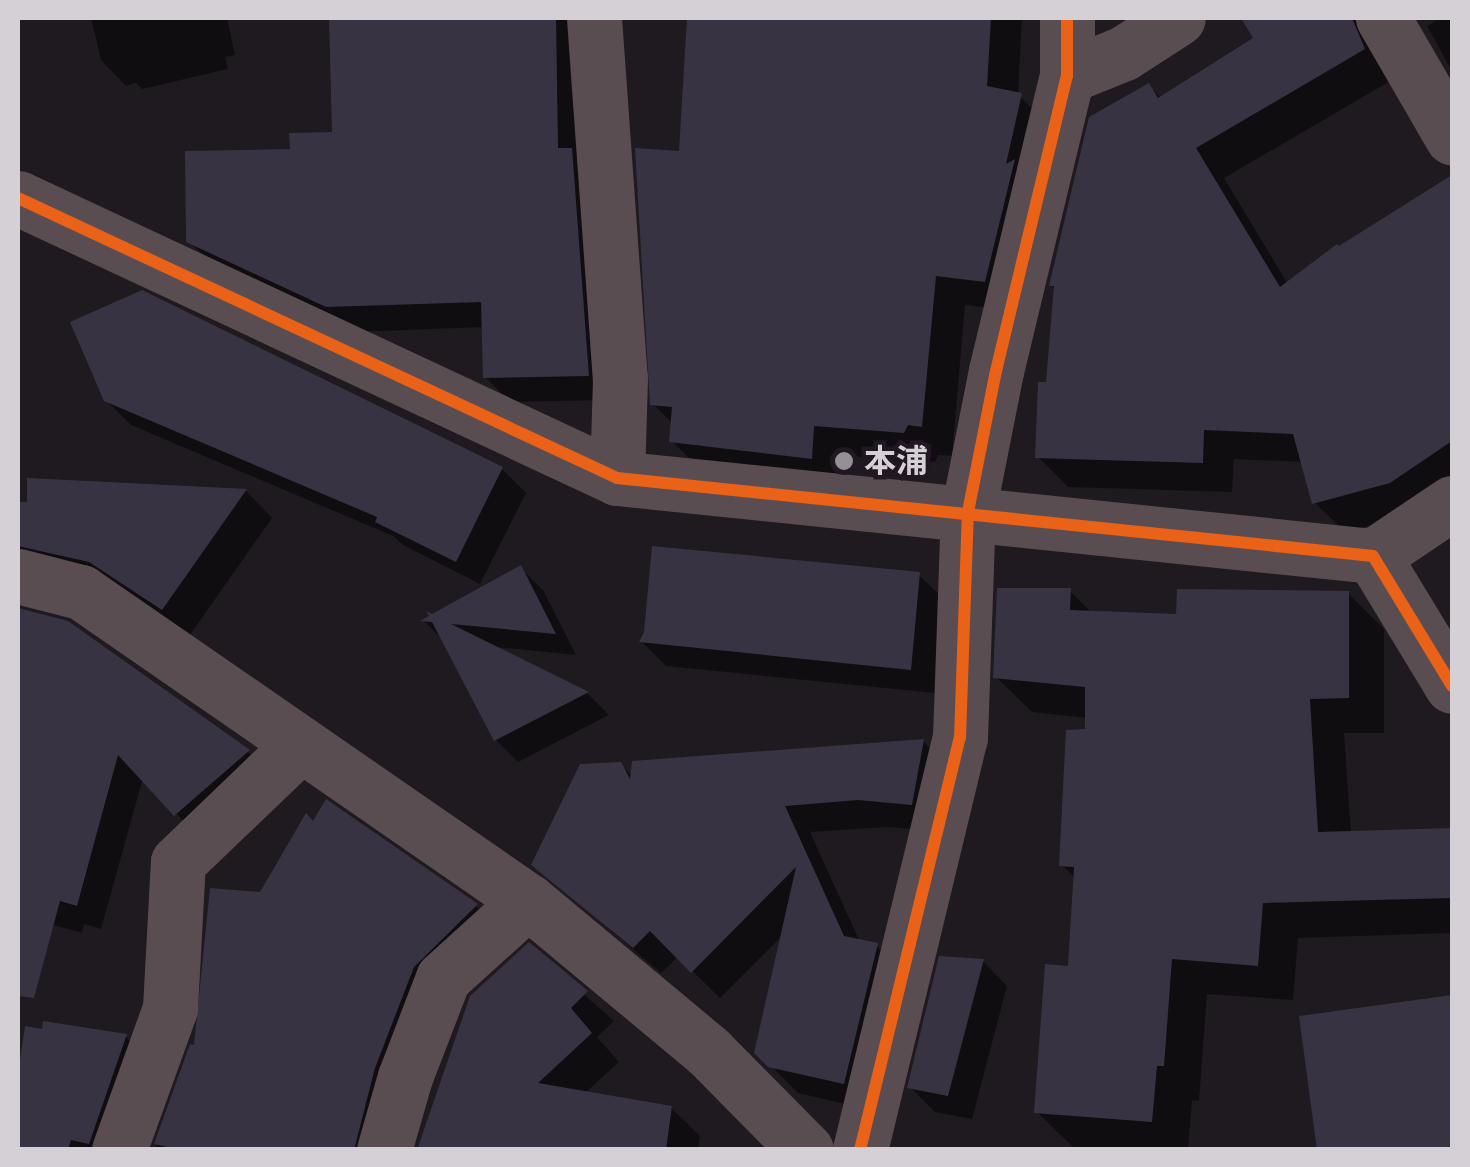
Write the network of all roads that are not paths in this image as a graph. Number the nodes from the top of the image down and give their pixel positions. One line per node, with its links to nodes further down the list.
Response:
1 (594, 18): 8 (street)
2 (1067, 18): 5 (street)
3 (1178, 18): 5 (street)
4 (1383, 18): 6 (street)
5 (1068, 76): 10 (street)
6 (1452, 137)
7 (18, 198): 8 (street)
8 (617, 478): 10 (street)
9 (1452, 504): 11 (street)
10 (968, 512): 11 (street); 19 (street)
11 (1372, 556): 13 (street)
12 (18, 576): 14 (street)
13 (1452, 686)
14 (300, 745): 15 (street); 16 (street)
15 (528, 901): 17 (street); 18 (street)
16 (120, 1150)
17 (384, 1150)
18 (806, 1150)
19 (860, 1150)

